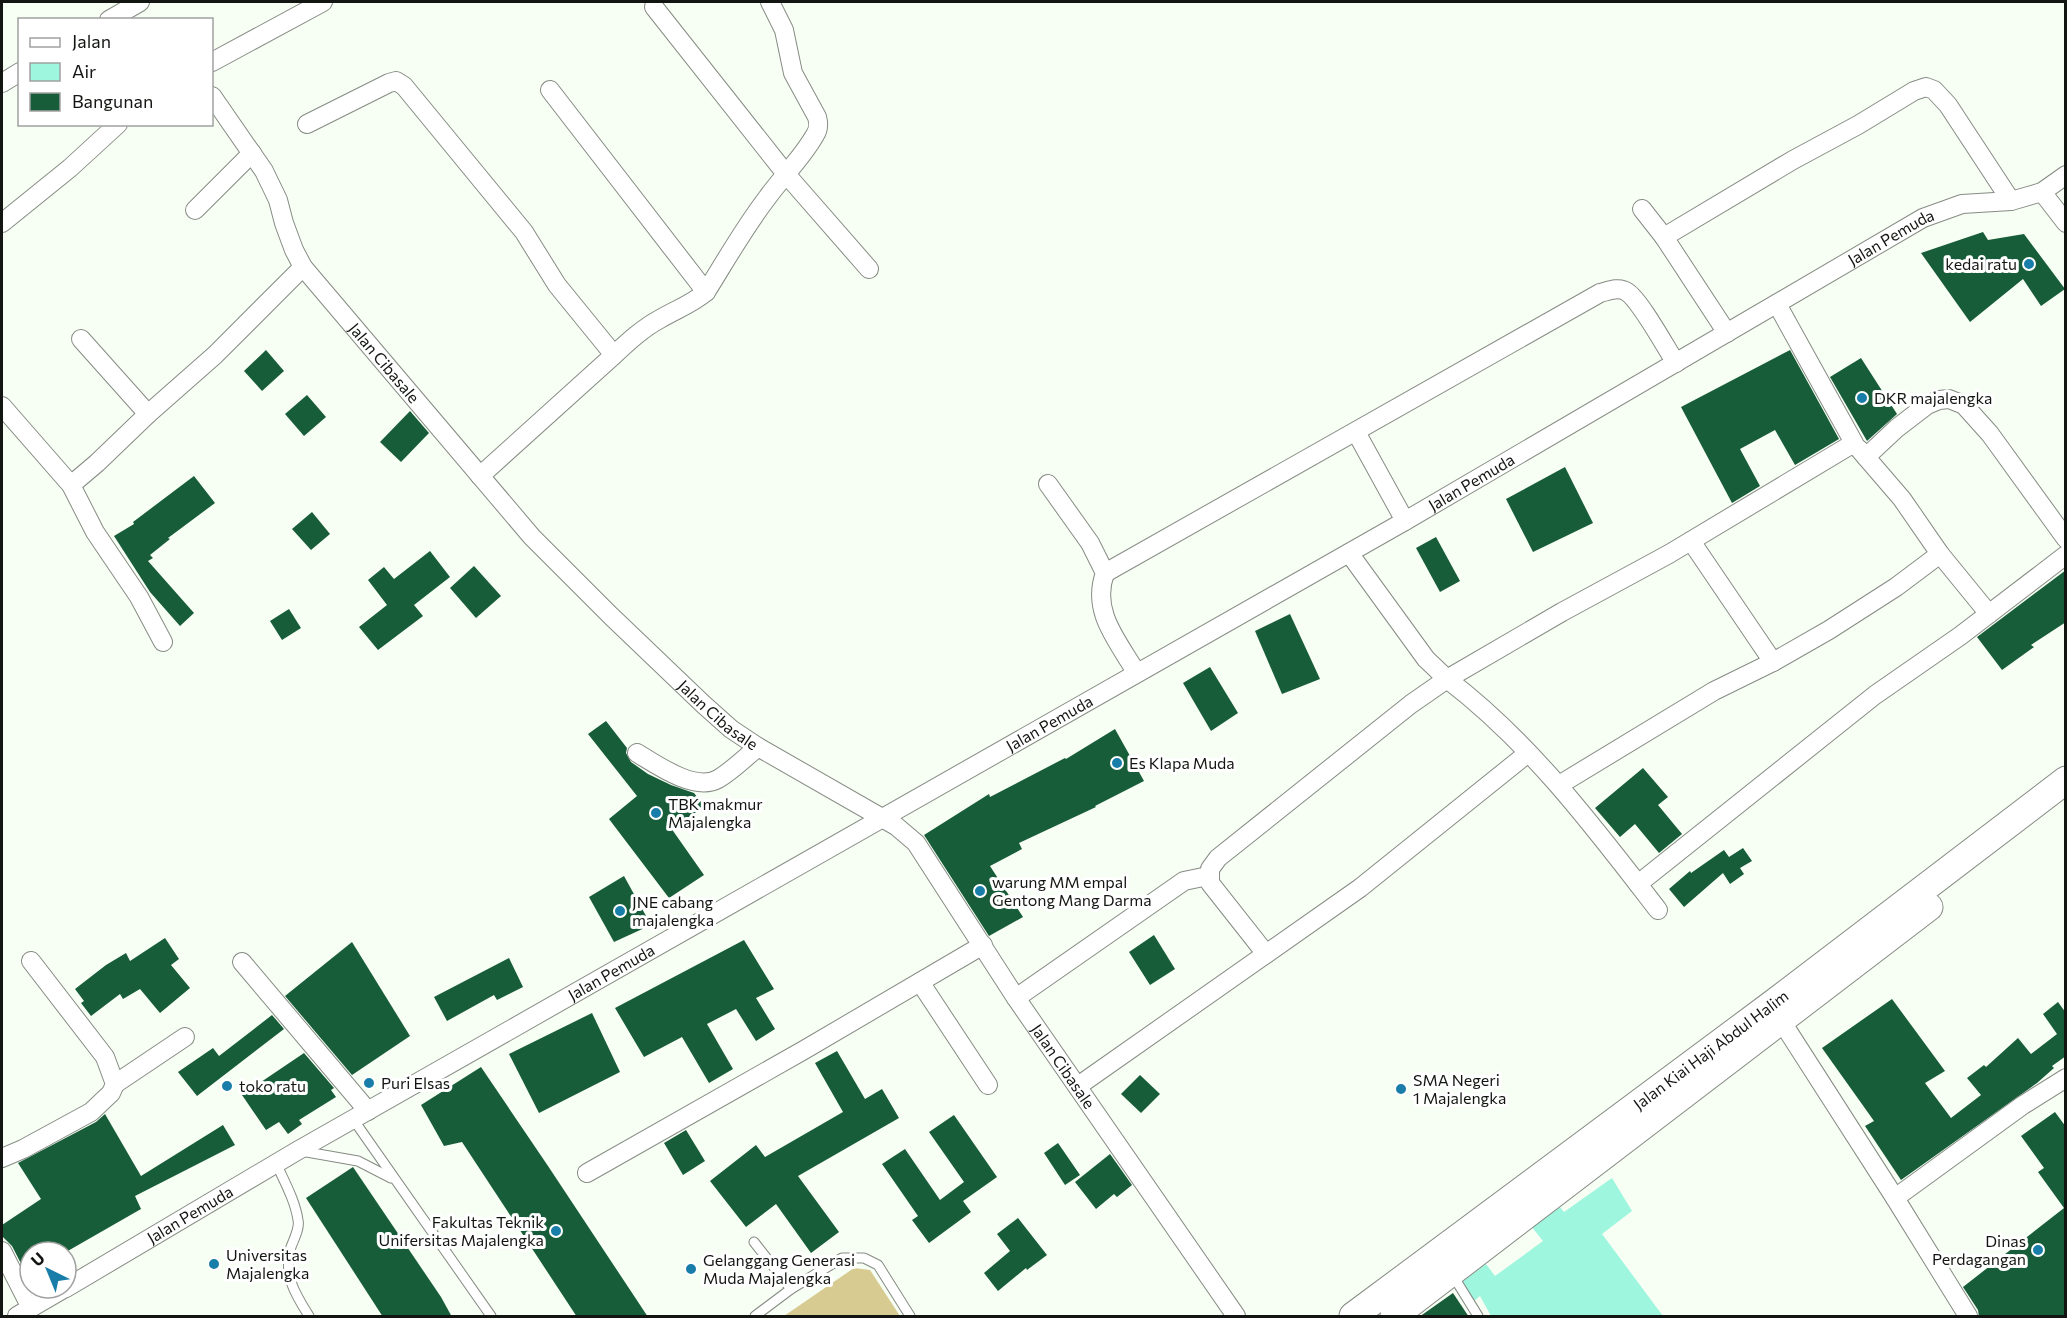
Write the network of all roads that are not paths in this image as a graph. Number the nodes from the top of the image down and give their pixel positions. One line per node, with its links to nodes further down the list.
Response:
1 (323, 2): 6 (street)
2 (770, 2): 14 (street)
3 (654, 7): 14 (street)
4 (138, 9): 5 (street)
5 (114, 18)
6 (213, 61)
7 (18, 73): 8 (street)
8 (2, 83)
9 (550, 90): 25 (street)
10 (213, 97): 13 (street, Jalan Cibasale)
11 (307, 124): 29 (street)
12 (116, 126): 20 (street)
13 (252, 153): 19 (street); 23 (street, Jalan Cibasale)
14 (786, 174): 24 (street); 25 (street)
15 (2066, 175): 16 (street, Jalan Pemuda)
16 (2042, 192): 17 (street, Jalan Pemuda); 21 (street)
17 (2012, 201): 22 (street); 26 (street, Jalan Pemuda)
18 (1642, 209): 22 (street)
19 (195, 210)
20 (2, 223)
21 (2066, 223)
22 (1664, 237): 27 (street)
23 (303, 267): 32 (street); 35 (street, Jalan Cibasale)
24 (869, 269)
25 (706, 292): 29 (street)
26 (1777, 304): 27 (street, Jalan Pemuda); 34 (street)
27 (1727, 333): 30 (street, Jalan Pemuda)
28 (81, 339): 32 (street)
29 (614, 356): 35 (street)
30 (1676, 363): 33 (street); 38 (street, Jalan Pemuda)
31 (2, 406): 37 (street)
32 (148, 414): 37 (street)
33 (1356, 432): 38 (street); 44 (street)
34 (1860, 450): 39 (street); 40 (street); 42 (street)
35 (480, 476): 50 (street, Jalan Cibasale)
36 (1048, 484): 44 (street)
37 (71, 485): 46 (street)
38 (1405, 521): 41 (street, Jalan Pemuda)
39 (2066, 540)
40 (1690, 541): 47 (street); 49 (street)
41 (1349, 553): 48 (street, Jalan Pemuda); 49 (street)
42 (1940, 554): 45 (street); 47 (street)
43 (2066, 555): 45 (street)
44 (1105, 573): 48 (street)
45 (1989, 614): 58 (street)
46 (163, 642)
47 (1773, 662): 54 (street)
48 (1136, 672): 56 (street, Jalan Pemuda)
49 (1447, 679): 52 (street); 57 (street)
50 (758, 747): 51 (street); 56 (street, Jalan Cibasale)
51 (638, 753)
52 (1528, 753): 54 (street); 61 (street)
53 (2066, 780): 91 (main road, Jalan Kiai Haji Abdul Halim)
54 (1559, 785): 58 (street)
55 (2066, 802): 66 (main road, Jalan Kiai Haji Abdul Halim)
56 (881, 819): 60 (street, Jalan Cibasale); 72 (street, Jalan Pemuda)
57 (1208, 876): 61 (street); 65 (street)
58 (1638, 884): 59 (street)
59 (1658, 910)
60 (983, 945): 64 (street); 65 (street, Jalan Cibasale)
61 (1266, 954): 71 (street)
62 (31, 961): 69 (street)
63 (242, 962): 72 (street)
64 (920, 982): 70 (street); 76 (street)
65 (1016, 998): 71 (street, Jalan Cibasale)
66 (1782, 1022): 78 (street); 81 (main road, Jalan Kiai Haji Abdul Halim)
67 (185, 1037): 69 (street)
68 (2066, 1078): 78 (street)
69 (115, 1084): 74 (street)
70 (988, 1085)
71 (1078, 1086): 90 (street, Jalan Cibasale)
72 (361, 1115): 73 (street, Jalan Pemuda); 77 (lane)
73 (297, 1151): 75 (street, Jalan Pemuda); 77 (lane)
74 (2, 1158)
75 (276, 1163): 82 (street, Jalan Pemuda); 86 (lane)
76 (587, 1173)
77 (393, 1179): 87 (lane)
78 (1896, 1198): 94 (street)
79 (754, 1242): 83 (lane)
80 (2, 1251): 85 (street)
81 (1451, 1272): 92 (main road, Jalan Kiai Haji Abdul Halim); 93 (lane)
82 (78, 1281)
83 (791, 1289): 88 (lane); 89 (lane)
84 (45, 1300): 85 (street, Jalan Pemuda)
85 (24, 1312)
86 (309, 1317)
87 (491, 1317)
88 (755, 1317)
89 (910, 1317)
90 (1236, 1317)
91 (1353, 1317)
92 (1394, 1317)
93 (1478, 1317)
94 (1968, 1317)

